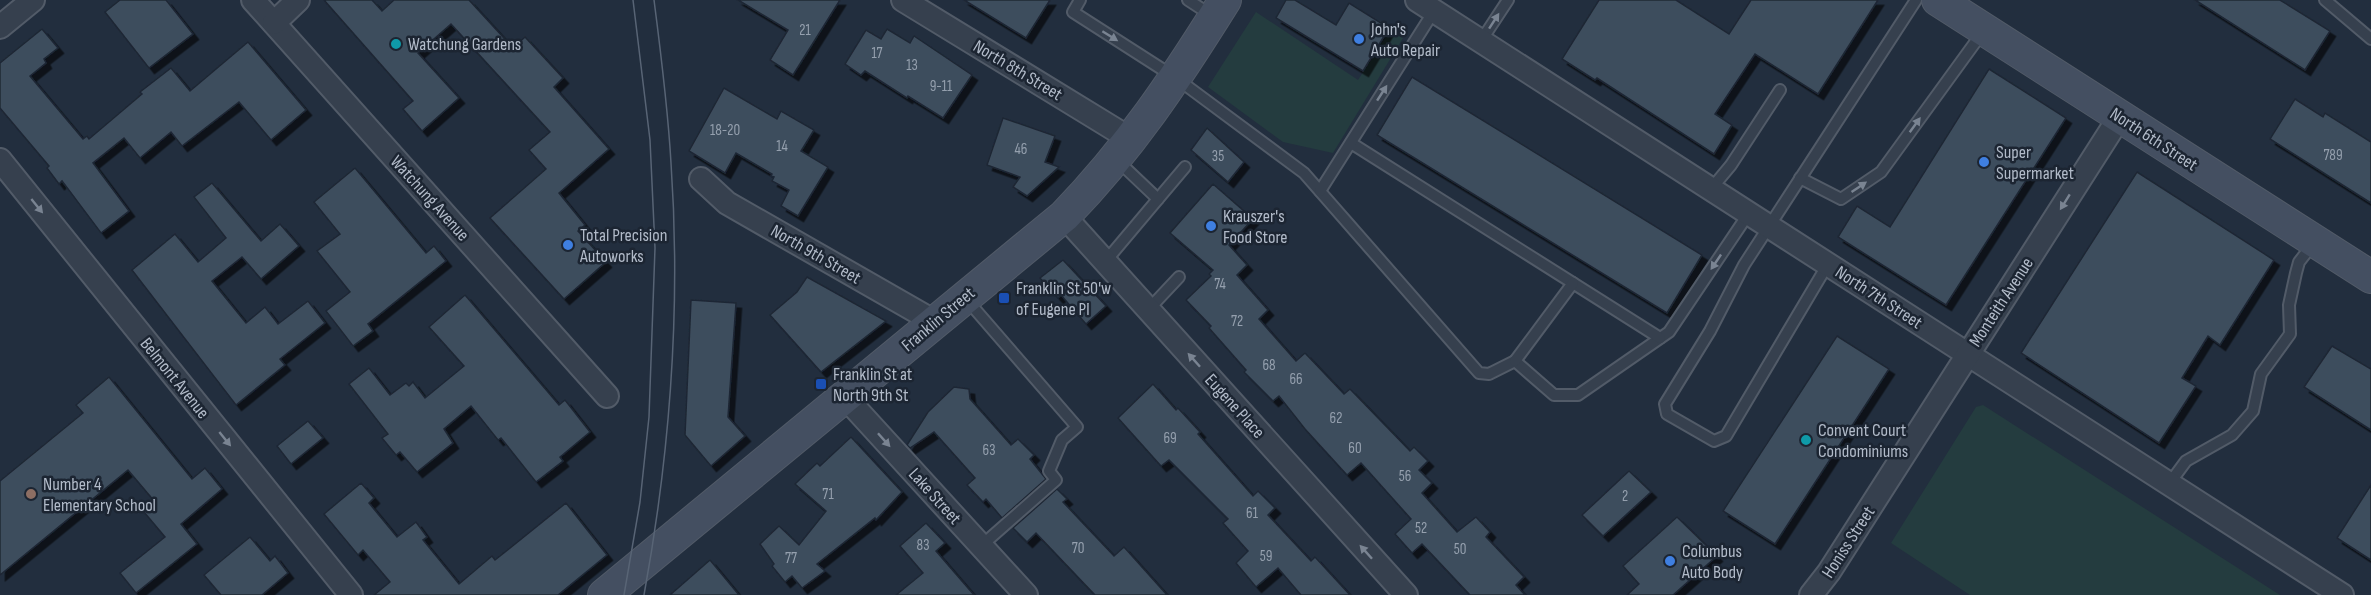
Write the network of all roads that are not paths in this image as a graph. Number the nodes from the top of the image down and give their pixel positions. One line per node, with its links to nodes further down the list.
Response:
1 (33, 0): 14 (street)
2 (254, 0): 13 (street, Watchung Avenue)
3 (298, 0): 13 (street)
4 (903, 0): 22 (street, North 8th Street)
5 (1080, 0): 18 (lane, one-way to 18)
6 (1188, 0): 12 (lane)
7 (1508, 0): 17 (lane, one-way to 7)
8 (1916, 0): 25 (lane)
9 (1938, 0): 15 (main road, North 6th Street)
10 (2325, 0): 16 (lane)
11 (1425, 5): 17 (street, North 7th Street); 21 (lane, one-way to 11)
12 (1220, 8): 18 (main road, Franklin Street)
13 (274, 23): 45 (street, Watchung Avenue)
14 (0, 27)
15 (1984, 30): 20 (main road, North 6th Street); 25 (lane, one-way to 15)
16 (2371, 39)
17 (1481, 41): 27 (street, North 7th Street)
18 (1176, 78): 22 (main road, Franklin Street); 28 (lane)
19 (1780, 90): 27 (lane)
20 (2119, 118): 33 (main road, North 6th Street); 43 (street, Monteith Avenue, one-way to 43)
21 (1351, 142): 28 (lane); 38 (lane)
22 (1124, 150): 29 (lane); 31 (main road, Franklin Street)
23 (0, 160): 51 (street, Belmont Avenue, one-way to 51)
24 (1185, 167): 29 (lane)
25 (1800, 178): 32 (lane)
26 (701, 179): 41 (street, North 9th Street)
27 (1711, 189): 30 (street, North 7th Street)
28 (1320, 191): 44 (lane)
29 (1158, 199): 34 (lane)
30 (1749, 213): 32 (street, North 7th Street); 42 (lane, one-way to 42)
31 (1064, 216): 34 (street, Eugene Place); 39 (main road, Franklin Street)
32 (1768, 226): 35 (street, North 7th Street); 35 (lane)
33 (2315, 242): 37 (main road, North 6th Street); 47 (lane)
34 (1105, 262): 40 (street, Eugene Place)
35 (1828, 264): 43 (street, North 7th Street)
36 (1179, 277): 40 (lane)
37 (2371, 277)
38 (1573, 283): 42 (lane); 44 (lane)
39 (964, 298): 41 (main road, Franklin Street); 49 (lane)
40 (1148, 310): 54 (street, Eugene Place, one-way to 40)
41 (935, 322): 46 (main road, Franklin Street)
42 (1660, 338): 44 (lane)
43 (1968, 355): 47 (street, North 7th Street); 48 (street, Monteith Avenue)
44 (1515, 361)
45 (607, 396)
46 (844, 397): 49 (street, Lake Street, one-way to 49); 52 (main road, Franklin Street)
47 (2169, 484): 50 (street, North 7th Street)
48 (1883, 488): 55 (street, Honiss Street)
49 (981, 546): 53 (street, Lake Street)
50 (2338, 594)
51 (351, 595)
52 (604, 595)
53 (1026, 595)
54 (1406, 595)
55 (1811, 595)

